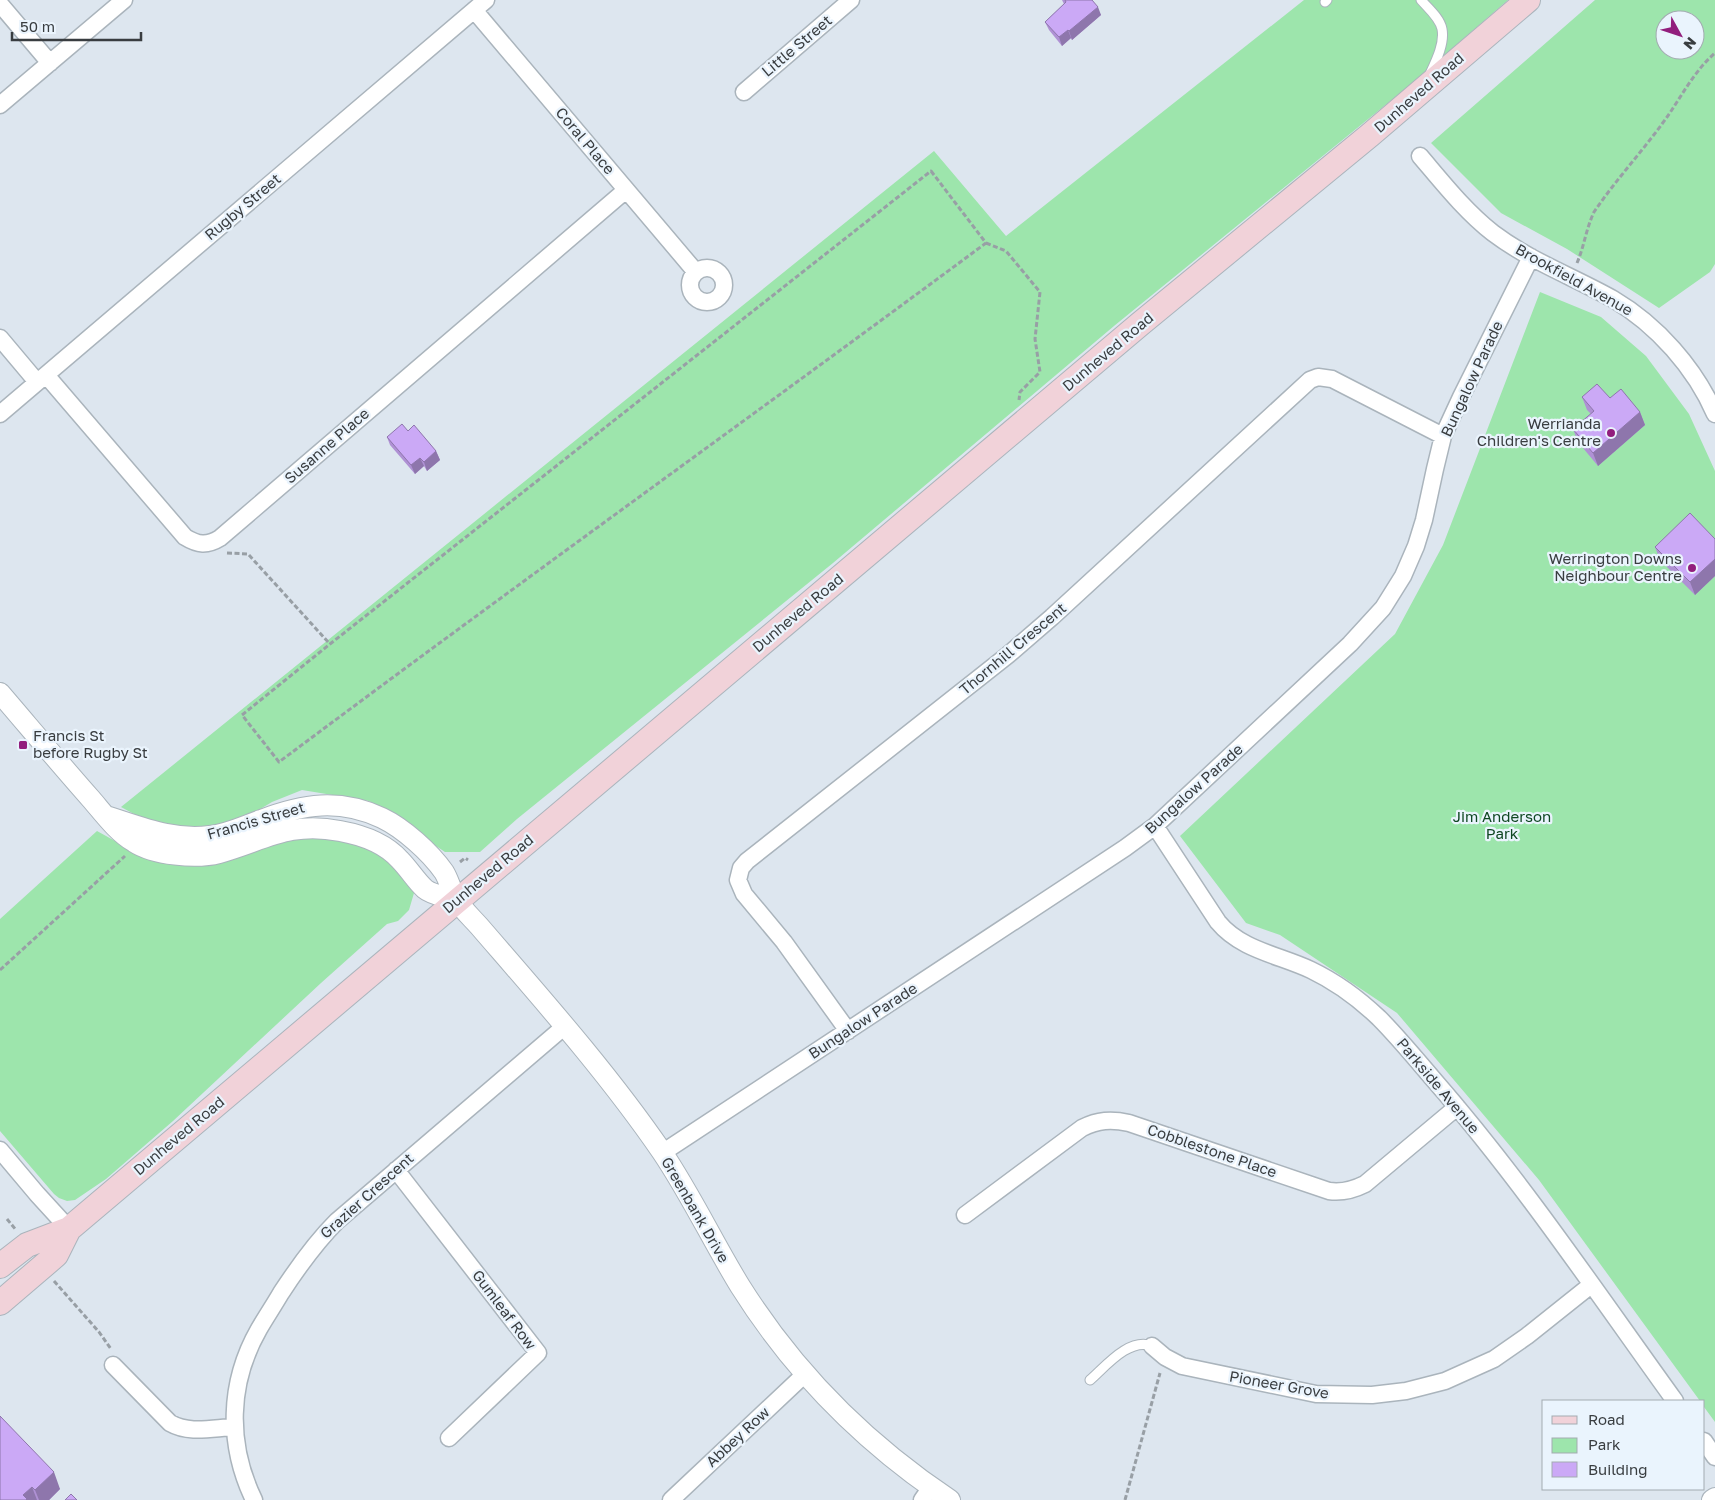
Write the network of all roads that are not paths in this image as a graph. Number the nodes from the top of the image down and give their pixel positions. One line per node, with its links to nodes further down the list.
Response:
1 (124, 0): 7 (street)
2 (851, 0): 8 (street, Little Street)
3 (1421, 0): 9 (lane)
4 (1528, 0): 9 (main road, Dunheved Road)
5 (0, 4): 7 (street)
6 (480, 5): 12 (street, Coral Place); 16 (street, Rugby Street)
7 (50, 63): 10 (street)
8 (744, 92)
9 (1421, 92): 23 (main road, Dunheved Road)
10 (0, 105)
11 (1420, 156): 13 (street, Brookfield Avenue)
12 (626, 190): 14 (street, Coral Place); 16 (street, Susanne Place)
13 (1531, 257): 17 (street, Brookfield Avenue); 20 (street, Bungalow Parade)
14 (695, 271)
15 (0, 338): 16 (street)
16 (42, 378): 18 (street, Rugby Street)
17 (1711, 391): 19 (street, Brookfield Avenue)
18 (0, 414)
19 (1715, 414)
20 (1444, 436): 22 (street, Bungalow Parade); 25 (street, Thornhill Crescent)
21 (0, 693): 23 (street, Francis Street)
22 (1155, 826): 25 (street, Bungalow Parade); 26 (street, Parkside Avenue)
23 (457, 900): 24 (street, Greenbank Drive); 31 (main road, Dunheved Road)
24 (565, 1026): 28 (street, Greenbank Drive); 29 (street, Grazier Crescent)
25 (848, 1031): 28 (street, Bungalow Parade)
26 (1457, 1107): 30 (street, Cobblestone Place); 35 (street, Parkside Avenue)
27 (0, 1150): 31 (street)
28 (662, 1153): 39 (street, Greenbank Drive)
29 (396, 1170): 42 (street, Grazier Crescent); 43 (street, Gumleaf Row)
30 (965, 1215)
31 (69, 1229): 32 (main road, Dunheved Road); 36 (main road, Dunheved Road)
32 (27, 1245): 33 (main road); 34 (main road, Dunheved Road)
33 (0, 1253)
34 (0, 1266)
35 (1591, 1285): 37 (street, Pioneer Grove); 41 (street, Parkside Avenue)
36 (0, 1303)
37 (1152, 1346): 40 (lane)
38 (113, 1365): 42 (street)
39 (805, 1374): 46 (street, Greenbank Drive); 48 (street, Abbey Row)
40 (1090, 1380)
41 (1674, 1400)
42 (234, 1427): 47 (street, Grazier Crescent)
43 (448, 1438)
44 (1705, 1442): 45 (street)
45 (1715, 1457)
46 (926, 1493): 49 (street, Greenbank Drive)
47 (254, 1500)
48 (671, 1500)
49 (950, 1500)

